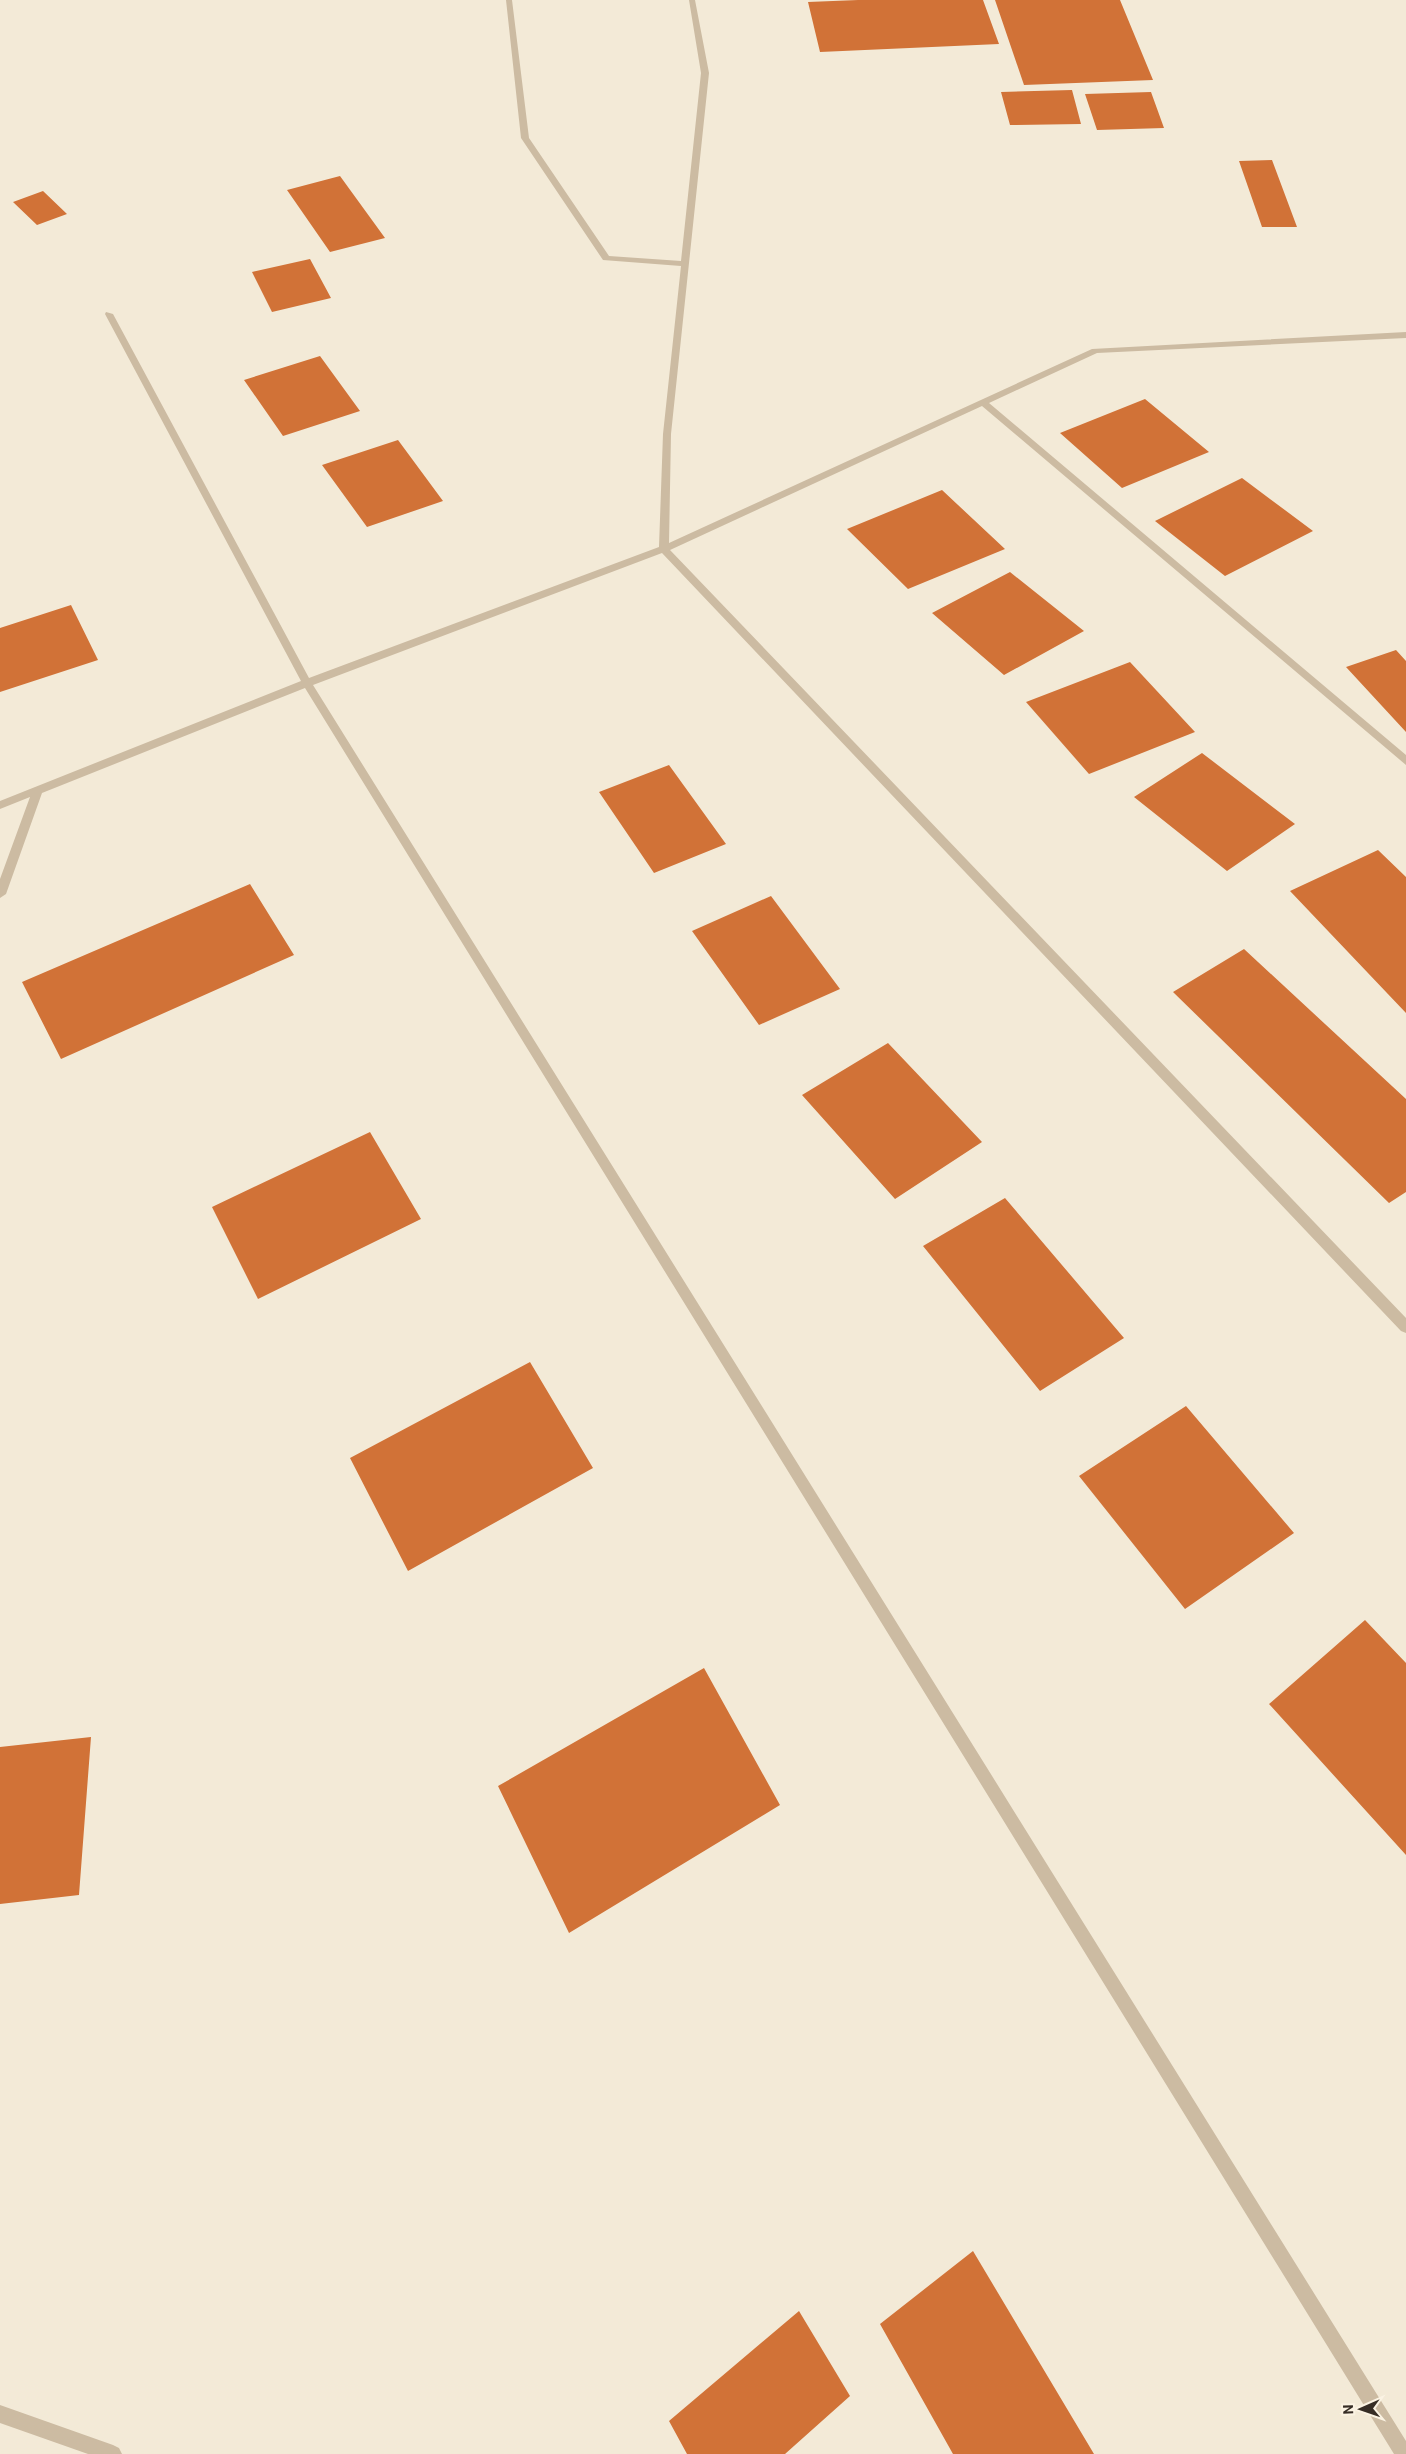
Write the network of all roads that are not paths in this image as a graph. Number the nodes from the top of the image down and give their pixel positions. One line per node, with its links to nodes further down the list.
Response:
1 (508, 0): 3 (street)
2 (692, 0): 3 (street)
3 (685, 264): 7 (street)
4 (109, 314): 8 (street)
5 (1406, 336): 6 (street)
6 (983, 402): 7 (street); 9 (street)
7 (664, 549): 8 (street); 13 (street)
8 (307, 683): 10 (street); 16 (street)
9 (1406, 760)
10 (38, 789): 11 (street); 12 (street)
11 (0, 806)
12 (0, 894)
13 (1406, 1327)
14 (0, 2414): 15 (street)
15 (113, 2454)
16 (1404, 2454)

